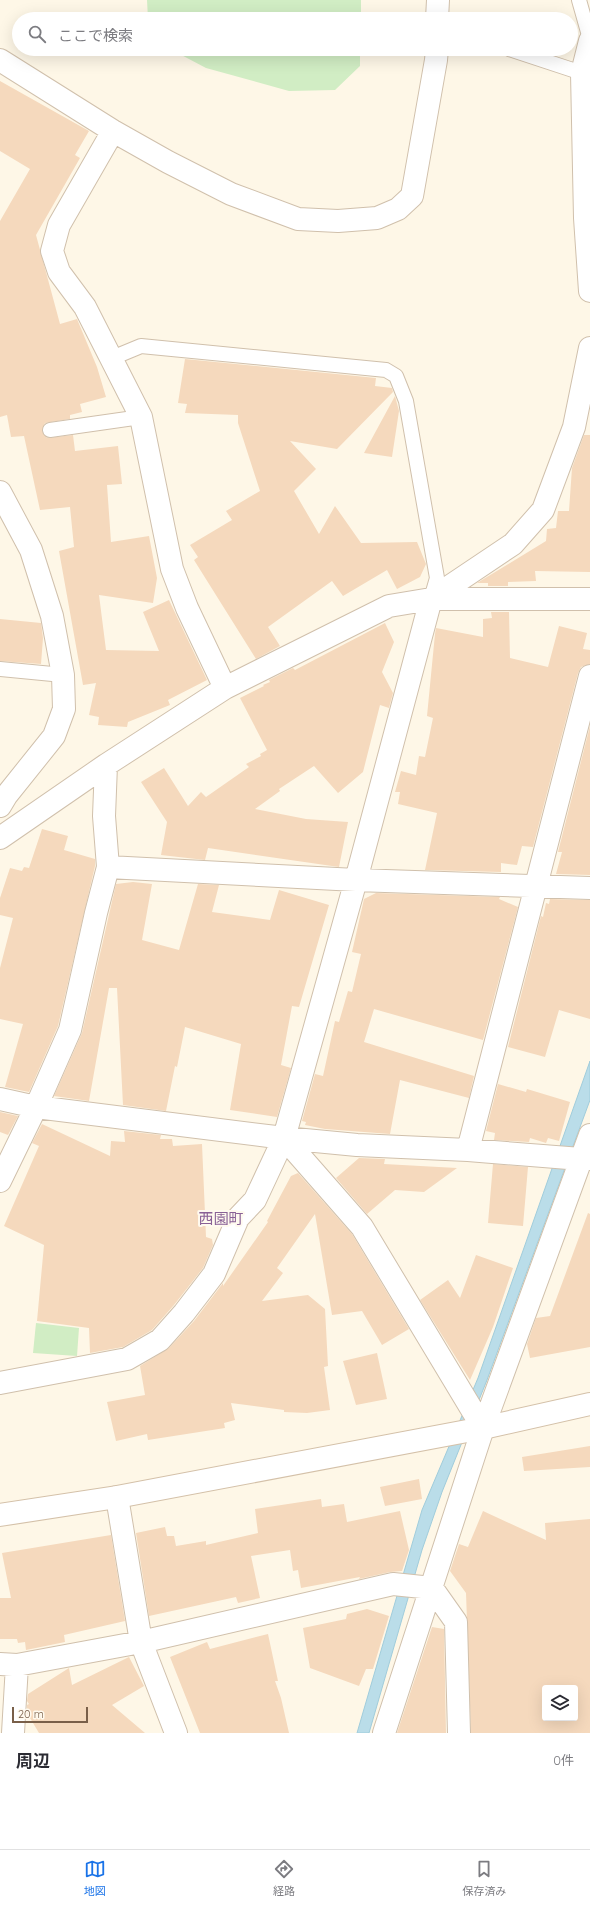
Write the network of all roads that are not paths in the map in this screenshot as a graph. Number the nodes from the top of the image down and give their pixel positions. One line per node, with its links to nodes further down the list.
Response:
1 (438, 0): 3 (street)
2 (579, 0): 4 (lane)
3 (437, 12)
4 (590, 40): 8 (street)
5 (436, 56): 9 (street)
6 (530, 56): 8 (lane)
7 (0, 60): 9 (street)
8 (582, 73): 10 (street)
9 (113, 131): 12 (street)
10 (590, 291)
11 (590, 348): 16 (street)
12 (112, 358): 13 (street); 16 (lane)
13 (141, 417): 14 (lane); 21 (street)
14 (50, 430)
15 (0, 492): 19 (street)
16 (431, 599): 17 (street); 21 (street); 26 (street)
17 (590, 599)
18 (0, 669): 19 (lane)
19 (63, 675): 23 (street)
20 (590, 676): 27 (street)
21 (225, 688): 22 (street)
22 (106, 765): 24 (street); 25 (street)
23 (0, 806)
24 (0, 838)
25 (108, 867): 26 (street); 30 (street)
26 (356, 880): 27 (street); 32 (street)
27 (536, 886): 28 (street); 33 (street)
28 (590, 888)
29 (0, 1099): 30 (street)
30 (36, 1107): 32 (street); 35 (street)
31 (590, 1135): 34 (street)
32 (284, 1138): 33 (street); 36 (street); 38 (street)
33 (468, 1150): 34 (street)
34 (586, 1159): 38 (street)
35 (0, 1181)
36 (0, 1384)
37 (590, 1404): 38 (street)
38 (483, 1428): 39 (street); 41 (street)
39 (117, 1497): 40 (street); 42 (street)
40 (0, 1515)
41 (432, 1588): 42 (street); 46 (street); 47 (street)
42 (141, 1642): 43 (street); 45 (street)
43 (8, 1665): 44 (street)
44 (13, 1733)
45 (176, 1733)
46 (384, 1733)
47 (459, 1733)

